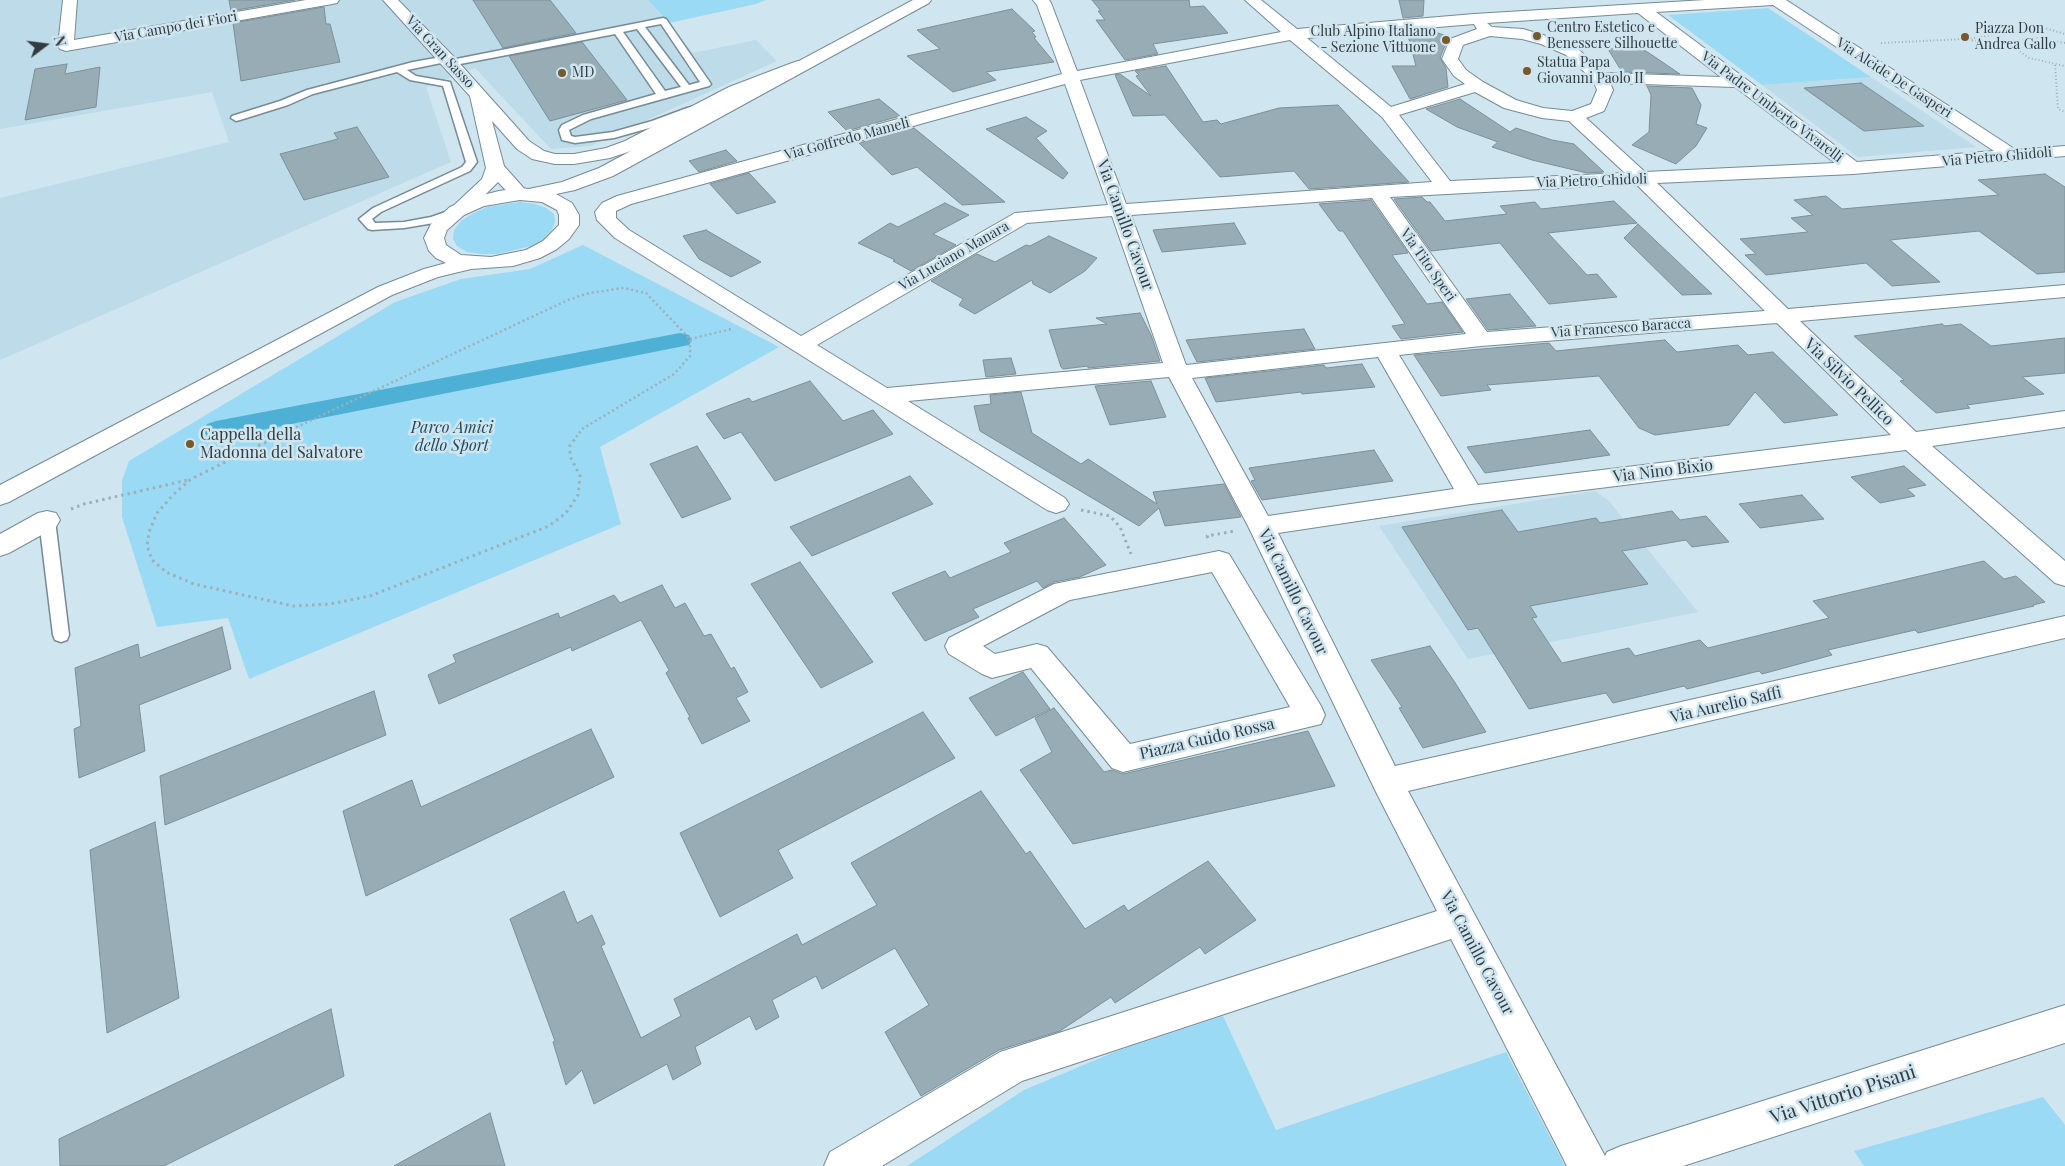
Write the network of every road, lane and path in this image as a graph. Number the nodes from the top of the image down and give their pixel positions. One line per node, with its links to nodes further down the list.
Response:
1 (70, 0): 2 (street, Via Campo dei Fiori)
2 (332, 0)
3 (390, 0): 19 (street, Via Gran Sasso)
4 (924, 0): 20 (street)
5 (1040, 0): 24 (street, Via Camillo Cavour)
6 (1252, 0): 13 (street)
7 (1776, 0): 8 (street, Via Alcide De Gasperi); 17 (street, Via Alcide De Gasperi)
8 (1642, 10): 9 (street, Via Alcide De Gasperi); 26 (street, Via Padre Umberto Vivarelli)
9 (1474, 19): 12 (street); 13 (street, Via Alcide De Gasperi)
10 (640, 26): 11 (lane); 28 (lane); 28 (lane)
11 (616, 29): 19 (lane); 30 (lane)
12 (1488, 32): 25 (street); 27 (street)
13 (1295, 34): 24 (street, Via Goffredo Mameli); 33 (street)
14 (2065, 34): 15 (path)
15 (1964, 39): 17 (path); 18 (path)
16 (2065, 43): 18 (path)
17 (1844, 45): 37 (street, Via Alcide De Gasperi)
18 (2014, 47): 21 (path)
19 (449, 61): 23 (lane); 29 (street, Via Gran Sasso)
20 (804, 64): 31 (street); 40 (street)
21 (2055, 65): 22 (path); 32 (path)
22 (2065, 66)
23 (399, 69): 35 (lane); 45 (lane)
24 (1070, 77): 46 (street, Via Camillo Cavour); 53 (street, Via Goffredo Mameli)
25 (1600, 78): 26 (street); 34 (street)
26 (1738, 82): 39 (street, Via Padre Umberto Vivarelli)
27 (1477, 86): 33 (street); 34 (street)
28 (687, 88): 30 (lane)
29 (476, 90): 31 (street); 38 (street, Via Gran Sasso)
30 (662, 96): 31 (lane)
31 (721, 98)
32 (2065, 112)
33 (1388, 113): 42 (street)
34 (1574, 116): 41 (street, Via Silvio Pellico)
35 (236, 118)
36 (2065, 151): 37 (street, Via Pietro Ghidoli)
37 (2012, 155): 39 (street, Via Pietro Ghidoli)
38 (495, 168): 44 (street); 45 (street)
39 (1853, 168): 41 (street, Via Pietro Ghidoli)
40 (606, 172): 44 (street); 47 (street)
41 (1642, 179): 42 (street, Via Pietro Ghidoli); 52 (street, Via Silvio Pellico)
42 (1445, 187): 43 (street, Via Pietro Ghidoli)
43 (1377, 191): 46 (street, Via Pietro Ghidoli); 54 (street, Via Tito Speri)
44 (525, 195): 45 (street); 47 (street)
45 (458, 210): 48 (street)
46 (1120, 210): 56 (street, Via Luciano Manara); 58 (street, Via Camillo Cavour)
47 (570, 215): 49 (street)
48 (434, 238): 49 (street); 50 (street)
49 (471, 263): 50 (street)
50 (385, 291): 64 (street)
51 (2065, 291): 52 (street, Via Francesco Baracca)
52 (1781, 316): 54 (street, Via Francesco Baracca); 61 (street, Via Silvio Pellico)
53 (763, 321): 55 (path); 56 (street)
54 (1481, 338): 57 (street, Via Francesco Baracca)
55 (690, 339): 62 (path); 62 (path)
56 (801, 345): 59 (street)
57 (1384, 349): 58 (street, Via Francesco Baracca); 63 (street)
58 (1177, 371): 59 (street, Via Francesco Baracca); 67 (street, Via Camillo Cavour)
59 (881, 396): 65 (street)
60 (2065, 419): 61 (street, Via Nino Bixio)
61 (1911, 441): 63 (street, Via Nino Bixio); 71 (street, Via Silvio Pellico)
62 (192, 479): 66 (path)
63 (1471, 494): 67 (street, Via Nino Bixio)
64 (0, 496)
65 (1056, 504): 70 (path)
66 (47, 520): 68 (street); 73 (lane)
67 (1261, 526): 74 (street, Via Camillo Cavour)
68 (0, 546)
69 (1219, 561): 69 (street, Piazza Guido Rossa)
70 (1134, 562)
71 (2065, 576)
72 (2065, 627): 74 (street, Via Aurelio Saffi)
73 (61, 635)
74 (1387, 782): 75 (street, Via Camillo Cavour)
75 (1460, 920): 77 (street); 78 (street, Via Camillo Cavour)
76 (2065, 1024): 79 (street, Via Vittorio Pisani)
77 (844, 1166)
78 (1589, 1166)
79 (1621, 1166)

